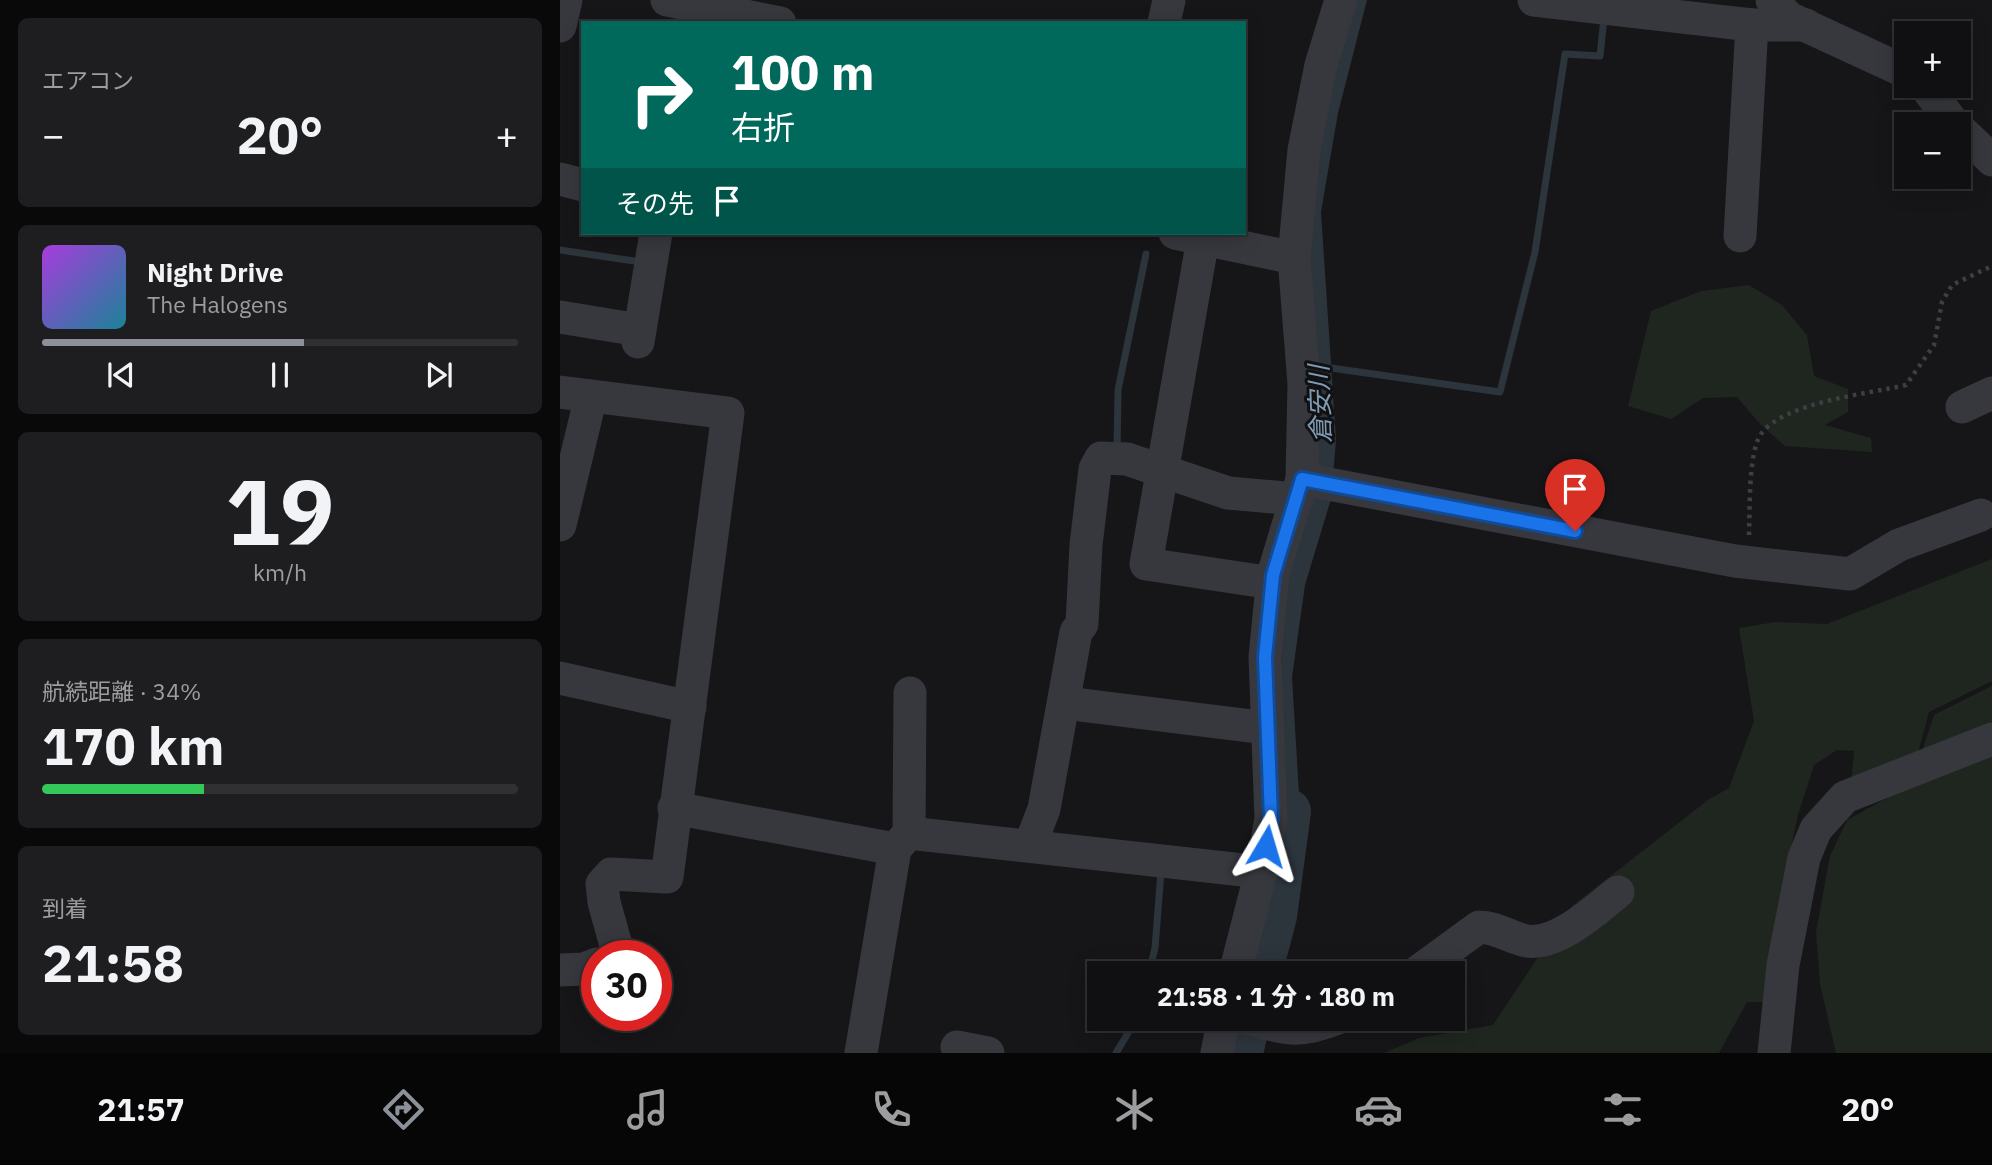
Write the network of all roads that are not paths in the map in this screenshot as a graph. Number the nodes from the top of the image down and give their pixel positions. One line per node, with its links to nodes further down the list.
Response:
1 (566, 0): 10 (street)
2 (667, 0): 8 (street)
3 (1169, 0): 9 (street)
4 (1340, 0): 19 (street)
5 (1534, 0): 6 (street)
6 (1607, 6): 7 (street)
7 (1762, 13): 11 (street); 17 (street)
8 (770, 21)
9 (1164, 21)
10 (560, 26)
11 (1894, 66)
12 (1971, 140): 13 (street)
13 (1992, 160)
14 (560, 179): 15 (street)
15 (581, 184)
16 (1189, 236): 19 (street); 24 (street)
17 (1740, 236)
18 (653, 248): 20 (street)
19 (1294, 258): 25 (street)
20 (560, 317)
21 (1992, 393): 23 (street)
22 (575, 394): 27 (street); 32 (street)
23 (1962, 407)
24 (1163, 472): 25 (street); 28 (street); 37 (street)
25 (1311, 486): 26 (street); 28 (street)
26 (1981, 515)
27 (560, 525)
28 (1272, 583): 33 (street)
29 (560, 678): 32 (street)
30 (910, 693): 36 (street)
31 (1081, 705): 33 (street)
32 (690, 707): 35 (street)
33 (1267, 728): 38 (street)
34 (1992, 738): 48 (street)
35 (674, 808): 36 (street); 40 (street)
36 (902, 841): 37 (street); 46 (street)
37 (1034, 846): 38 (street)
38 (1261, 873): 41 (street)
39 (1618, 892): 42 (street)
40 (615, 940)
41 (1238, 961)
42 (1432, 961)
43 (581, 967): 44 (street)
44 (560, 970)
45 (1221, 1031): 47 (street)
46 (861, 1053)
47 (1217, 1053)
48 (1774, 1053)

